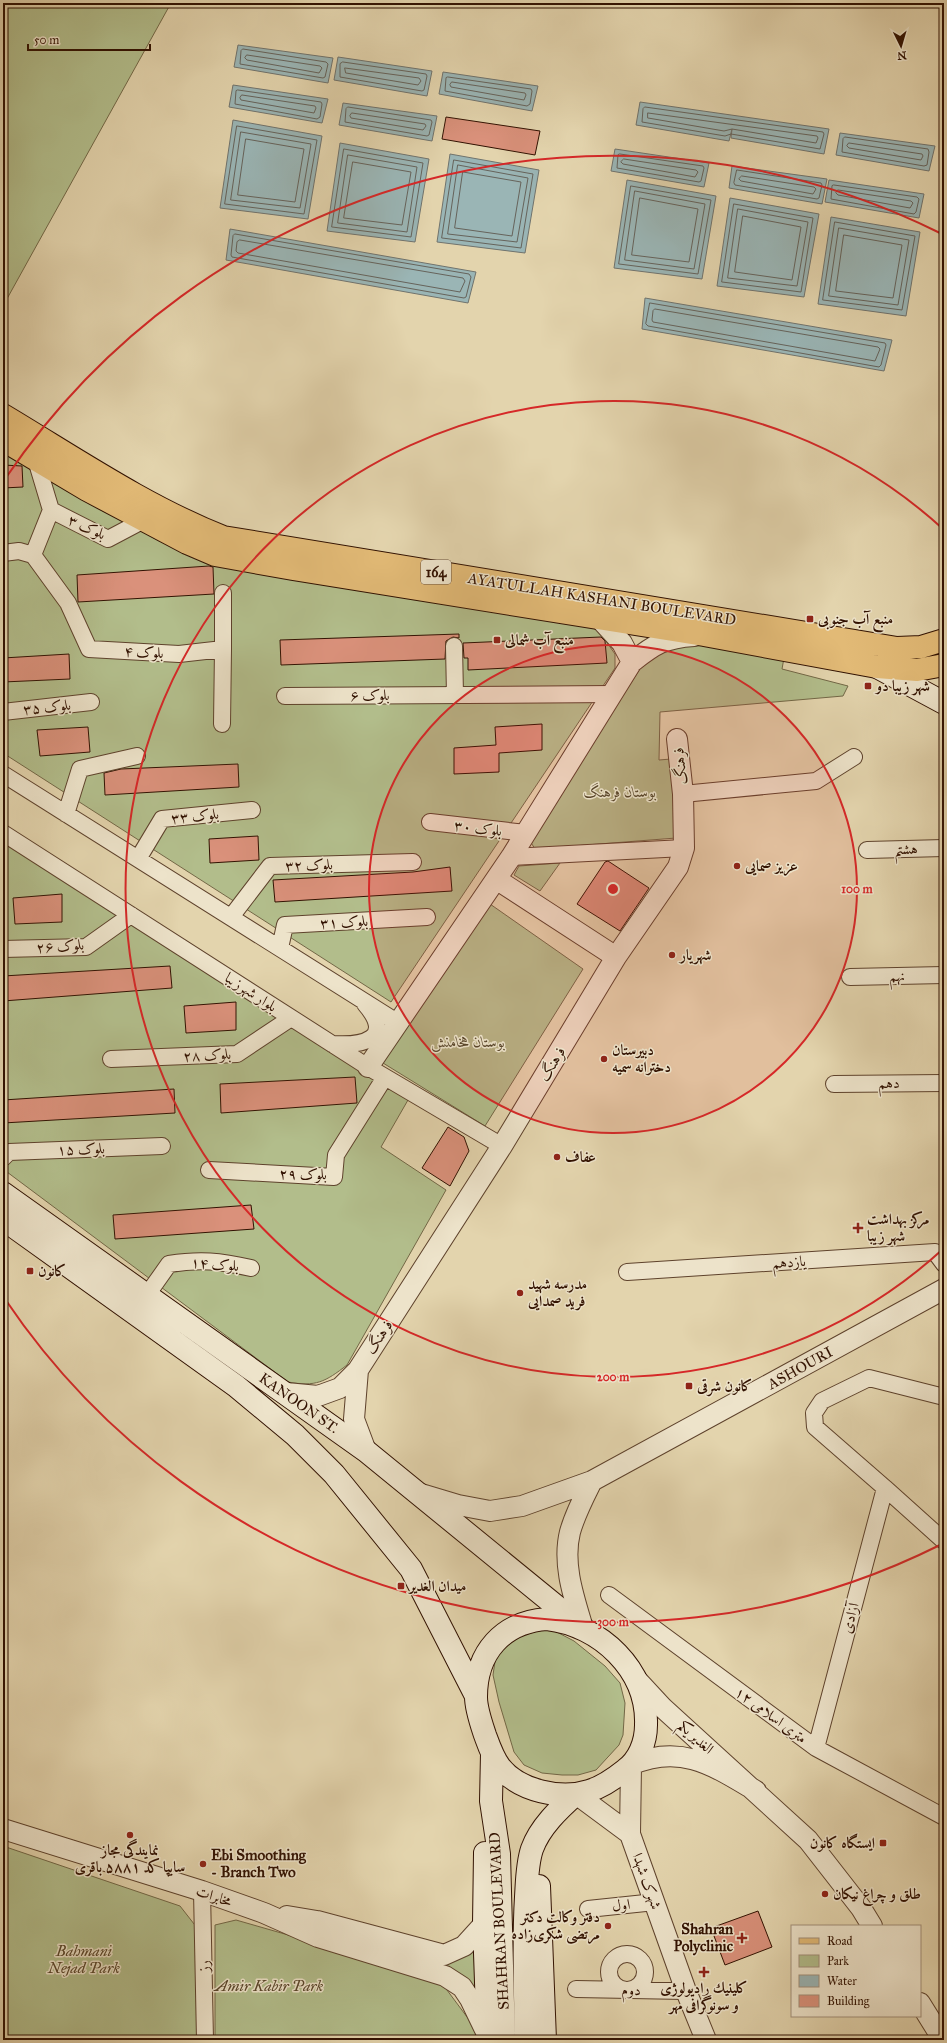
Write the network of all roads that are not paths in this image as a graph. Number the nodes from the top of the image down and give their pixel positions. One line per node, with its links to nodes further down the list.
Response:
1 (3, 416): 11 (main road, AYATULLAH KASHANI BOULEVARD / 164)
2 (3, 440): 3 (main road, AYATULLAH KASHANI BOULEVARD / 164)
3 (36, 460): 4 (street, بلوک ۳); 5 (main road, AYATULLAH KASHANI BOULEVARD / 164)
4 (51, 510): 5 (street, بلوک ۳); 7 (street, بلوک ۳)
5 (144, 520): 9 (main road, AYATULLAH KASHANI BOULEVARD / 164)
6 (3, 553): 7 (street)
7 (32, 555): 13 (street, بلوک ۴)
8 (224, 593): 13 (street)
9 (600, 619): 10 (main road, AYATULLAH KASHANI BOULEVARD / 164); 14 (street)
10 (704, 636): 14 (street); 16 (main road, AYATULLAH KASHANI BOULEVARD / 164)
11 (944, 640)
12 (454, 646): 18 (street)
13 (223, 649): 23 (street)
14 (632, 662): 17 (street)
15 (944, 665): 16 (main road, AYATULLAH KASHANI BOULEVARD)
16 (877, 666): 21 (main road, 164)
17 (612, 694): 18 (street, بلوک ۶); 33 (street)
18 (455, 695): 19 (street, بلوک ۶)
19 (285, 696)
20 (91, 702): 22 (street, بلوک ۳۵)
21 (944, 704)
22 (3, 712)
23 (222, 724)
24 (677, 739): 28 (street, فرهنگ)
25 (138, 756): 30 (street)
26 (854, 757): 28 (street)
27 (3, 774): 30 (street)
28 (683, 794): 34 (street, فرهنگ)
29 (252, 810): 38 (street, بلوک ۳۳)
30 (66, 814): 38 (street)
31 (430, 822): 33 (street, بلوک ۳۰)
32 (3, 833): 41 (street, بلوار شهرزیبا)
33 (526, 833): 37 (street)
34 (684, 848): 37 (street); 46 (street, فرهنگ)
35 (944, 848): 36 (street, هشتم)
36 (868, 850)
37 (511, 857): 40 (street)
38 (138, 859): 42 (street)
39 (413, 862): 42 (street, بلوک ۳۲)
40 (496, 879): 46 (street); 51 (street)
41 (131, 915): 45 (street, بلوک ۲۶); 50 (street, بلوار شهرزیبا)
42 (230, 917): 44 (street)
43 (427, 917): 44 (street, بلوک ۳۱)
44 (280, 948): 49 (street)
45 (3, 949)
46 (616, 957): 59 (street, فرهنگ)
47 (944, 975): 48 (street, نهم)
48 (850, 977)
49 (361, 999): 51 (street); 52 (street)
50 (291, 1018): 52 (street, بلوار شهرزیبا); 53 (street, بلوک ۲۸)
51 (397, 1022): 54 (street)
52 (331, 1044): 54 (street, بلوار شهرزیبا)
53 (111, 1059)
54 (368, 1067): 55 (street, بلوار شهرزیبا)
55 (385, 1077): 59 (street, بلوار شهرزیبا); 61 (street, بلوک ۲۹)
56 (944, 1083): 57 (street, دهم)
57 (834, 1084)
58 (162, 1146): 60 (street, بلوک ۱۵)
59 (502, 1146): 72 (street, فرهنگ)
60 (3, 1158)
61 (209, 1170)
62 (3, 1192): 68 (main road, KANOON ST.)
63 (3, 1219): 70 (main road, KANOON ST.)
64 (944, 1264): 66 (street, یازدهم)
65 (251, 1268): 68 (street, بلوک ۱۴)
66 (628, 1272)
67 (944, 1289): 77 (street, ASHOURI)
68 (147, 1295): 69 (main road, KANOON ST.)
69 (186, 1323): 70 (main road); 71 (main road, KANOON ST.)
70 (171, 1341): 73 (main road, KANOON ST.)
71 (235, 1357): 73 (main road); 74 (main road, KANOON ST.)
72 (358, 1370): 74 (street, فرهنگ); 76 (street)
73 (222, 1376): 84 (main road, KANOON ST.)
74 (286, 1393): 76 (main road, KANOON ST.)
75 (944, 1396): 78 (street)
76 (366, 1451): 79 (main road, KANOON ST.)
77 (592, 1481): 79 (street, ASHOURI); 82 (street)
78 (885, 1488): 80 (street); 85 (street, آزادی)
79 (418, 1493): 82 (main road, KANOON ST.)
80 (944, 1541)
81 (609, 1595): 85 (street, ۱۲ متری اسلامی)
82 (583, 1628): 83 (main road); 84 (main road)
83 (638, 1681): 87 (main road); 88 (street, الغدیر یکم)
84 (476, 1696): 86 (main road)
85 (816, 1748): 91 (street, ۱۲ متری اسلامی)
86 (492, 1754): 89 (main road); 90 (main road, SHAHRAN BOULEVARD)
87 (631, 1766): 88 (street); 89 (main road); 94 (street)
88 (756, 1791): 100 (street)
89 (576, 1794): 93 (main road, SHAHRAN BOULEVARD); 94 (street)
90 (491, 1801): 99 (main road); 104 (main road, SHAHRAN BOULEVARD)
91 (944, 1817)
92 (3, 1829): 95 (street, مخابرات)
93 (542, 1829): 106 (main road, SHAHRAN BOULEVARD); 107 (main road)
94 (630, 1834): 96 (street, شهرک شهدا)
95 (202, 1891): 98 (street, مخابرات); 105 (street, رز)
96 (655, 1902): 97 (street, اول); 102 (street, شهرک شهدا)
97 (588, 1909)
98 (264, 1913): 99 (street, مخابرات); 104 (street, مخابرات)
99 (484, 1924): 104 (main road)
100 (871, 1925)
101 (576, 1989): 102 (street, دوم)
102 (686, 1990): 108 (street, شهرک شهدا)
103 (921, 2005): 109 (street)
104 (494, 2039)
105 (205, 2040)
106 (526, 2040)
107 (545, 2040)
108 (706, 2040)
109 (943, 2040)

